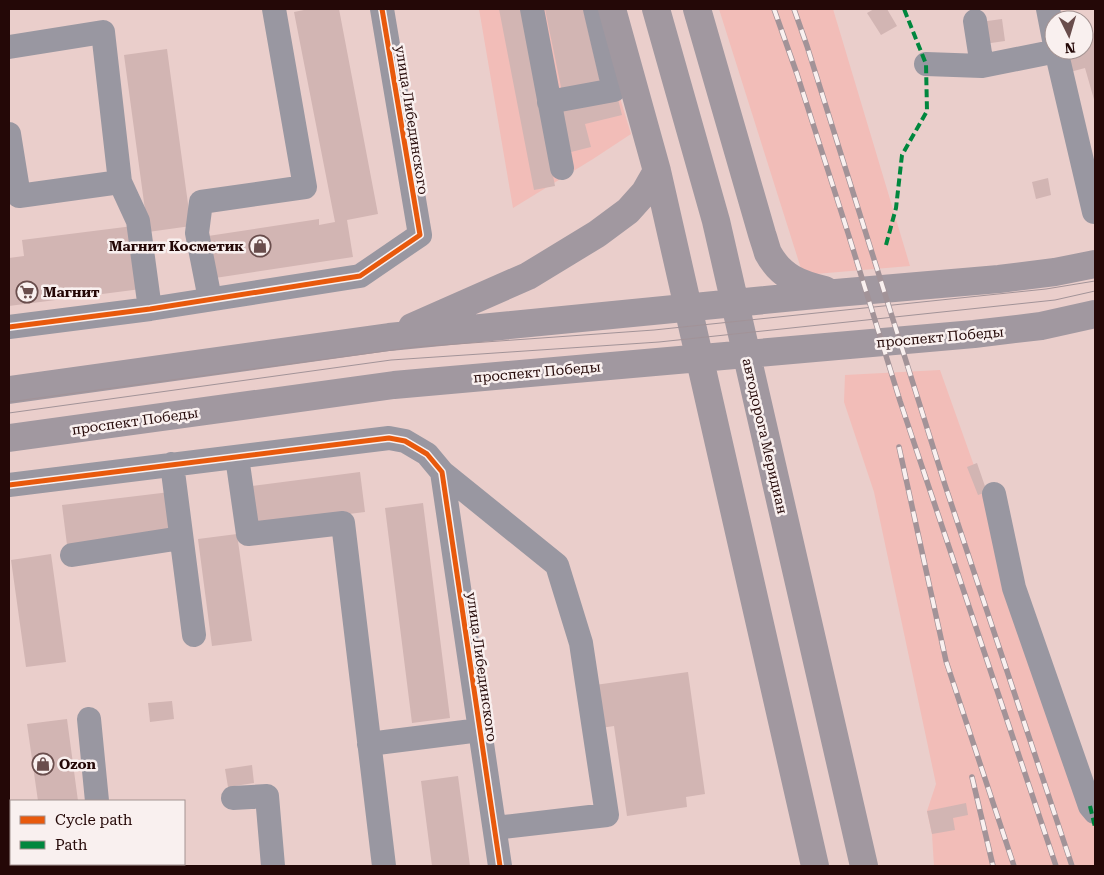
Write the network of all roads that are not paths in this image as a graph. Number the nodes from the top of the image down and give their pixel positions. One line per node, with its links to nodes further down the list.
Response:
1 (274, 9): 22 (street)
2 (382, 9): 22 (street, улица Либединского)
3 (532, 9): 14 (street)
4 (595, 9): 14 (street)
5 (612, 9): 17 (main road)
6 (656, 9): 48 (main road, автодорога Меридиан)
7 (697, 9): 21 (main road)
8 (975, 21): 13 (street)
9 (9, 47): 18 (street)
10 (1044, 50): 13 (street)
11 (1059, 60): 19 (street)
12 (926, 64): 13 (street)
13 (982, 66)
14 (549, 102): 16 (street)
15 (9, 134): 18 (street)
16 (562, 168)
17 (657, 171): 26 (main road); 47 (main road)
18 (120, 182): 23 (street)
19 (1094, 212)
20 (1095, 264): 21 (main road)
21 (836, 293): 26 (main road)
22 (210, 299): 23 (street)
23 (150, 309): 25 (street)
24 (1095, 314): 28 (main road, проспект Победы)
25 (9, 327)
26 (389, 337): 27 (main road)
27 (9, 390)
28 (9, 438)
29 (237, 457): 30 (street); 31 (street); 39 (street)
30 (172, 464): 32 (street); 34 (street)
31 (442, 472): 38 (street, улица Либединского); 43 (street)
32 (9, 485)
33 (994, 494): 42 (street)
34 (181, 538): 35 (street); 36 (street)
35 (72, 555)
36 (194, 635)
37 (89, 719): 41 (street)
38 (480, 730): 39 (street); 43 (street, улица Либединского)
39 (369, 744): 45 (street)
40 (234, 798): 44 (street)
41 (97, 800)
42 (1095, 812)
43 (495, 828): 46 (street, улица Либединского)
44 (273, 866)
45 (384, 866)
46 (500, 866)
47 (815, 866)
48 (864, 866)

